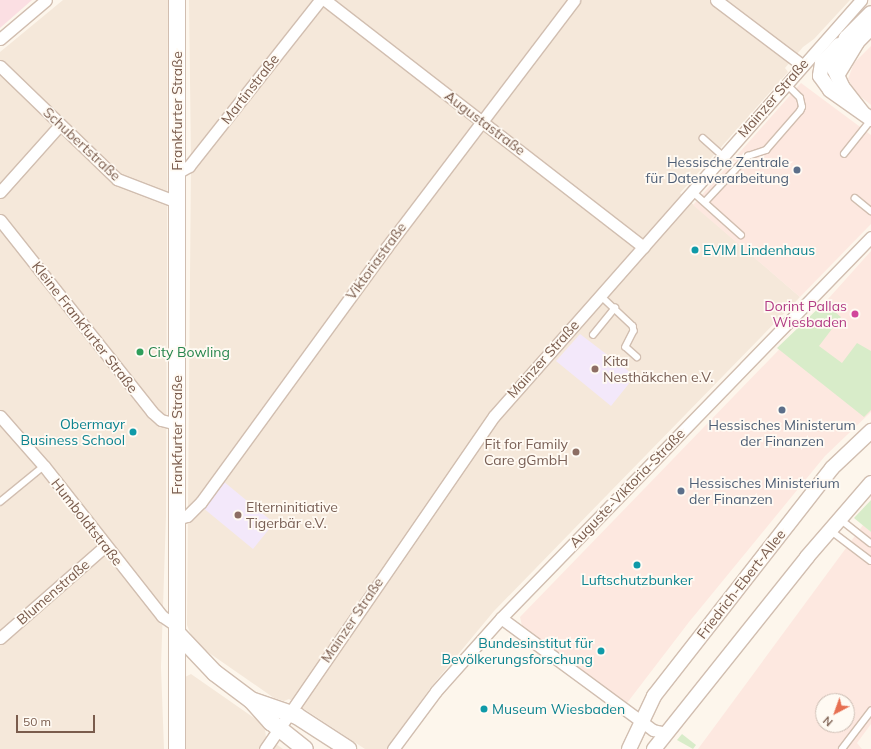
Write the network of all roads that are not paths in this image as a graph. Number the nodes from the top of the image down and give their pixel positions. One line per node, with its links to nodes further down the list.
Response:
1 (46, 0): 11 (street)
2 (177, 0): 22 (main road, Frankfurter Straße)
3 (320, 0): 22 (street, Martinstraße)
4 (325, 0): 17 (street, Augustastraße)
5 (574, 0): 17 (street, Viktoriastraße)
6 (716, 0): 12 (street)
7 (861, 0): 12 (street, Mainzer Straße)
8 (871, 13): 10 (street)
9 (871, 28): 14 (street)
10 (846, 38): 14 (street); 16 (street)
11 (0, 39)
12 (802, 65): 15 (street, Mainzer Straße)
13 (0, 66): 18 (street, Schubertstraße)
14 (838, 74): 16 (street)
15 (786, 84): 21 (street, Mainzer Straße); 27 (lane)
16 (868, 117): 20 (lane)
17 (482, 121): 32 (street, Augustastraße); 43 (street, Viktoriastraße)
18 (60, 125): 24 (street); 26 (street, Schubertstraße)
19 (703, 138): 21 (lane)
20 (844, 154)
21 (723, 156): 23 (street, Mainzer Straße)
22 (177, 172): 26 (main road, Frankfurter Straße)
23 (692, 191): 27 (lane); 32 (street, Mainzer Straße)
24 (0, 192)
25 (855, 198): 28 (lane)
26 (177, 202): 38 (main road, Frankfurter Straße)
27 (705, 202): 30 (lane)
28 (871, 210)
29 (0, 220): 38 (street, Kleine Frankfurter Straße)
30 (741, 235)
31 (871, 237): 49 (street, Auguste-Viktoria-Straße)
32 (644, 247): 33 (street, Mainzer Straße)
33 (600, 296): 34 (lane); 56 (street, Mainzer Straße)
34 (614, 308): 35 (lane); 36 (lane)
35 (593, 335)
36 (637, 357)
37 (0, 416): 40 (street, Humboldtstraße)
38 (177, 424): 43 (main road, Frankfurter Straße)
39 (871, 431): 57 (street, Friedrich-Ebert-Allee)
40 (44, 466): 42 (lane); 47 (street, Humboldtstraße)
41 (871, 483): 44 (street)
42 (0, 502)
43 (177, 519): 50 (main road, Frankfurter Straße)
44 (839, 519): 45 (street); 46 (lane)
45 (830, 530): 48 (lane); 59 (street)
46 (871, 543)
47 (105, 546): 50 (street, Humboldtstraße); 51 (street, Blumenstraße)
48 (871, 561)
49 (501, 618): 57 (street); 64 (street, Auguste-Viktoria-Straße)
50 (177, 629): 52 (main road, Frankfurter Straße); 53 (main road)
51 (0, 638)
52 (177, 656): 53 (main road); 60 (main road, Frankfurter Straße)
53 (215, 673): 54 (main road)
54 (251, 700): 56 (main road); 58 (main road)
55 (871, 711): 67 (lane)
56 (290, 712): 58 (street, Mainzer Straße); 63 (main road)
57 (642, 722): 59 (street); 65 (street, Friedrich-Ebert-Allee)
58 (278, 729): 61 (street, Mainzer Straße); 62 (main road)
59 (666, 733): 66 (street)
60 (177, 749)
61 (265, 749)
62 (305, 749)
63 (348, 749)
64 (393, 749)
65 (629, 749)
66 (654, 749)
67 (842, 749)

